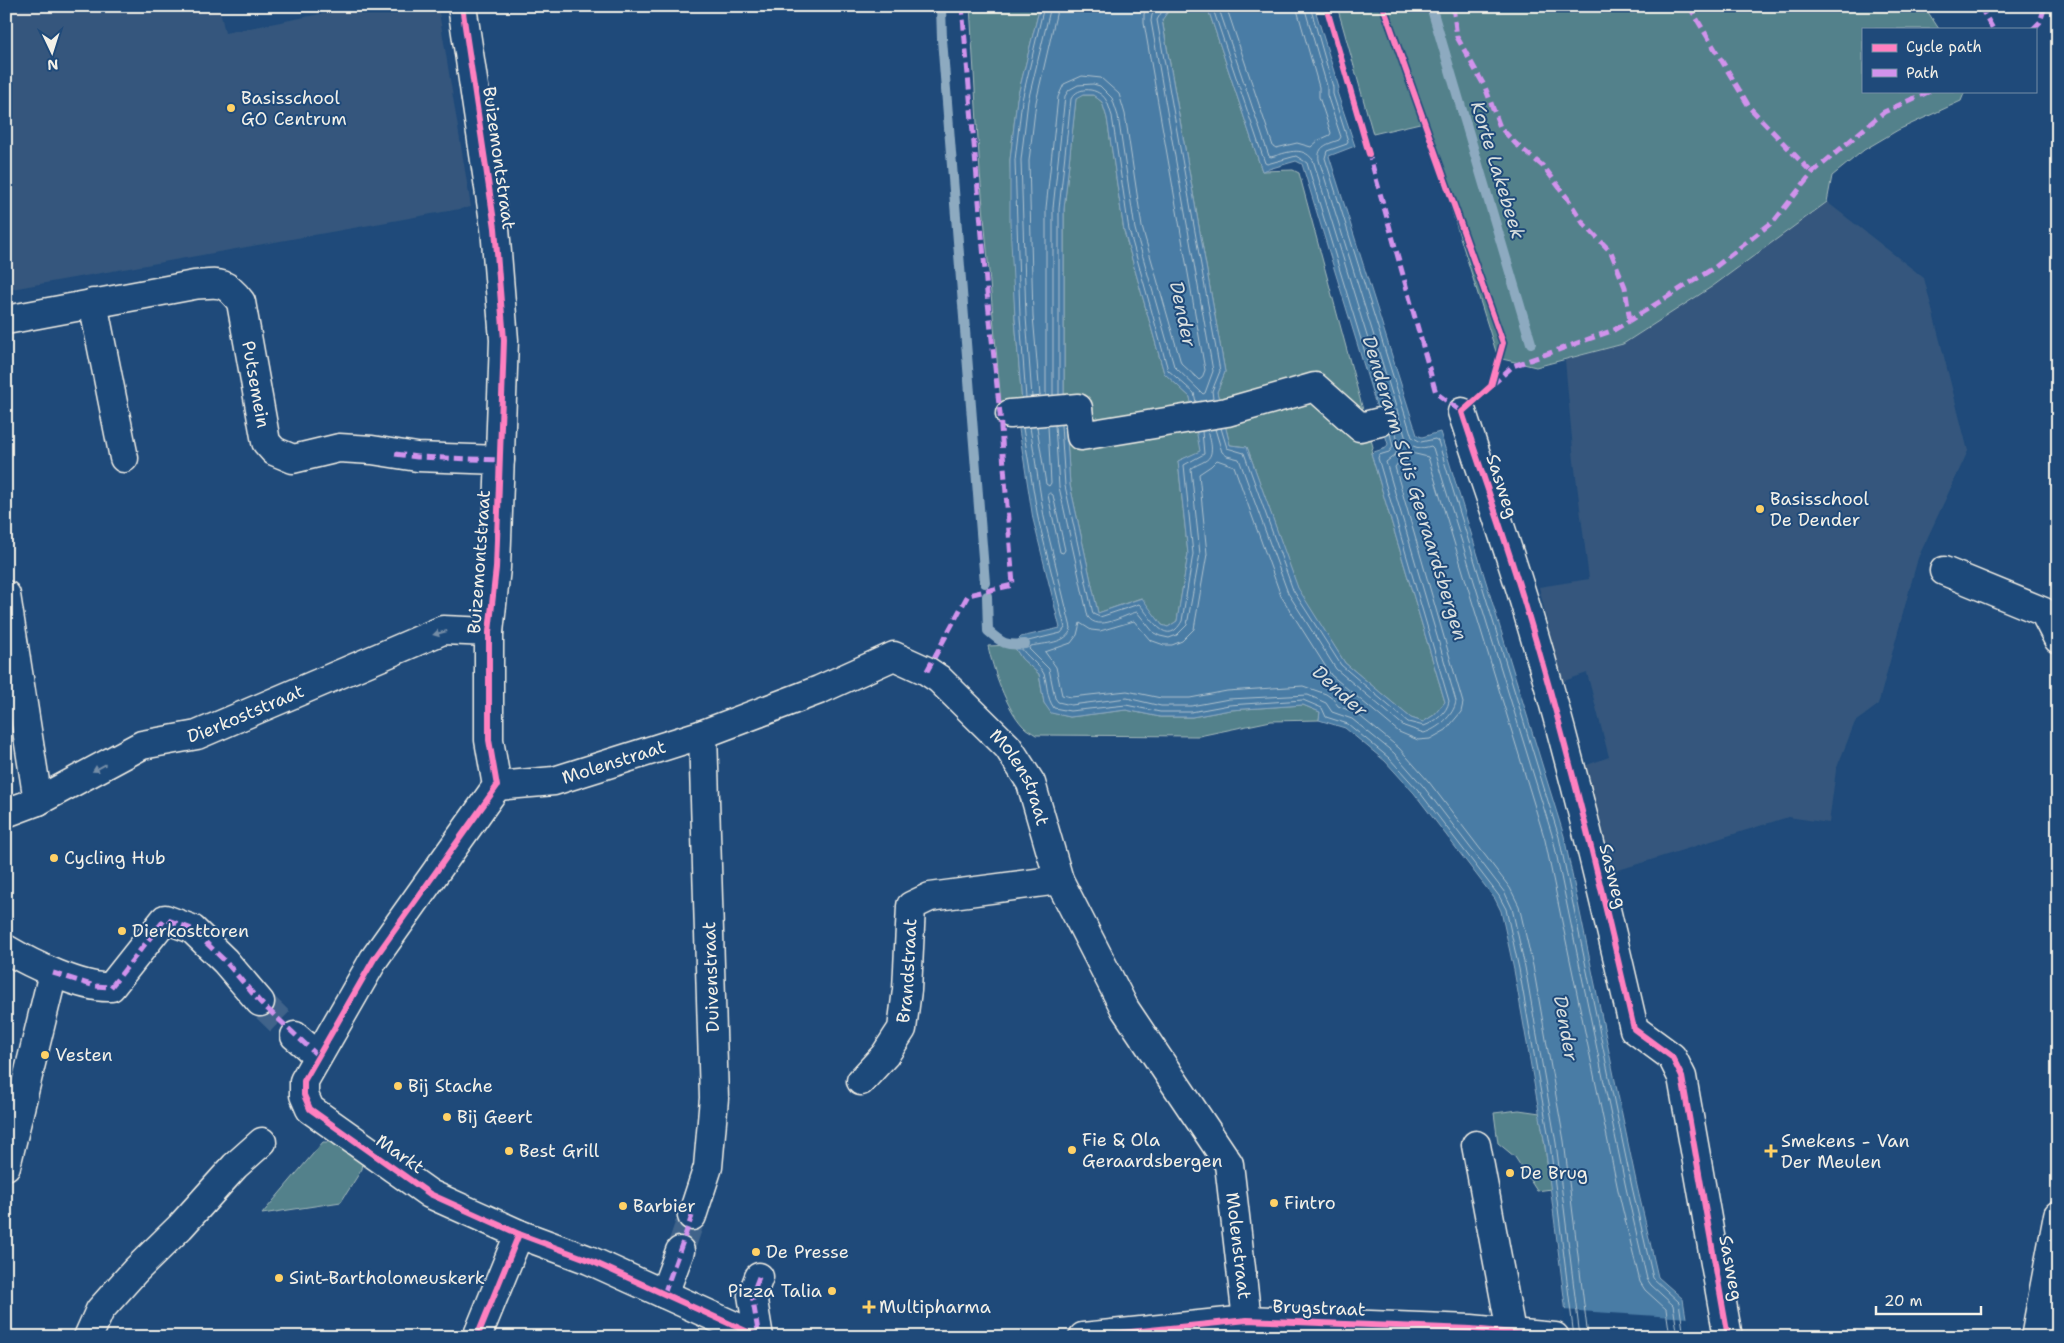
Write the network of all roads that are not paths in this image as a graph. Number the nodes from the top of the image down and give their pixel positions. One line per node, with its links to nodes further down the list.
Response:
1 (462, 6): 8 (street, Buizemontstraat)
2 (94, 303): 3 (street, Putsemein); 7 (street); 8 (street, Putsemein)
3 (6, 320)
4 (1462, 412): 41 (street, Sasweg)
5 (1010, 414): 6 (street)
6 (1380, 422)
7 (124, 458)
8 (500, 460): 11 (street, Buizemontstraat)
9 (1944, 571): 12 (street)
10 (6, 595): 15 (street)
11 (489, 632): 14 (street, Buizemontstraat); 15 (street, Dierkoststraat, one-way to 15)
12 (2058, 639)
13 (703, 734): 14 (street, Molenstraat); 17 (street, Molenstraat); 28 (street, Duivenstraat)
14 (497, 786): 22 (street)
15 (38, 801): 16 (street, Dierkoststraat)
16 (6, 813)
17 (1059, 880): 23 (street, Brandstraat); 33 (street, Molenstraat)
18 (6, 949): 19 (street)
19 (53, 973): 20 (street); 26 (street)
20 (260, 1002)
21 (295, 1036): 22 (street)
22 (314, 1061): 29 (street, Markt)
23 (861, 1081)
24 (262, 1142): 36 (street)
25 (1476, 1145): 35 (street)
26 (6, 1166)
27 (2058, 1215): 42 (street)
28 (692, 1216)
29 (519, 1234): 32 (street, Markt); 37 (street)
30 (680, 1251): 32 (street)
31 (759, 1277): 38 (street)
32 (664, 1294): 38 (street, Markt)
33 (1247, 1320): 34 (street, Brugstraat); 39 (street, Brugstraat)
34 (1337, 1330): 35 (street, Brugstraat)
35 (1511, 1335): 40 (street, Brugstraat)
36 (88, 1337)
37 (477, 1337)
38 (759, 1337)
39 (1083, 1337)
40 (1555, 1337)
41 (1728, 1337)
42 (2035, 1337)

